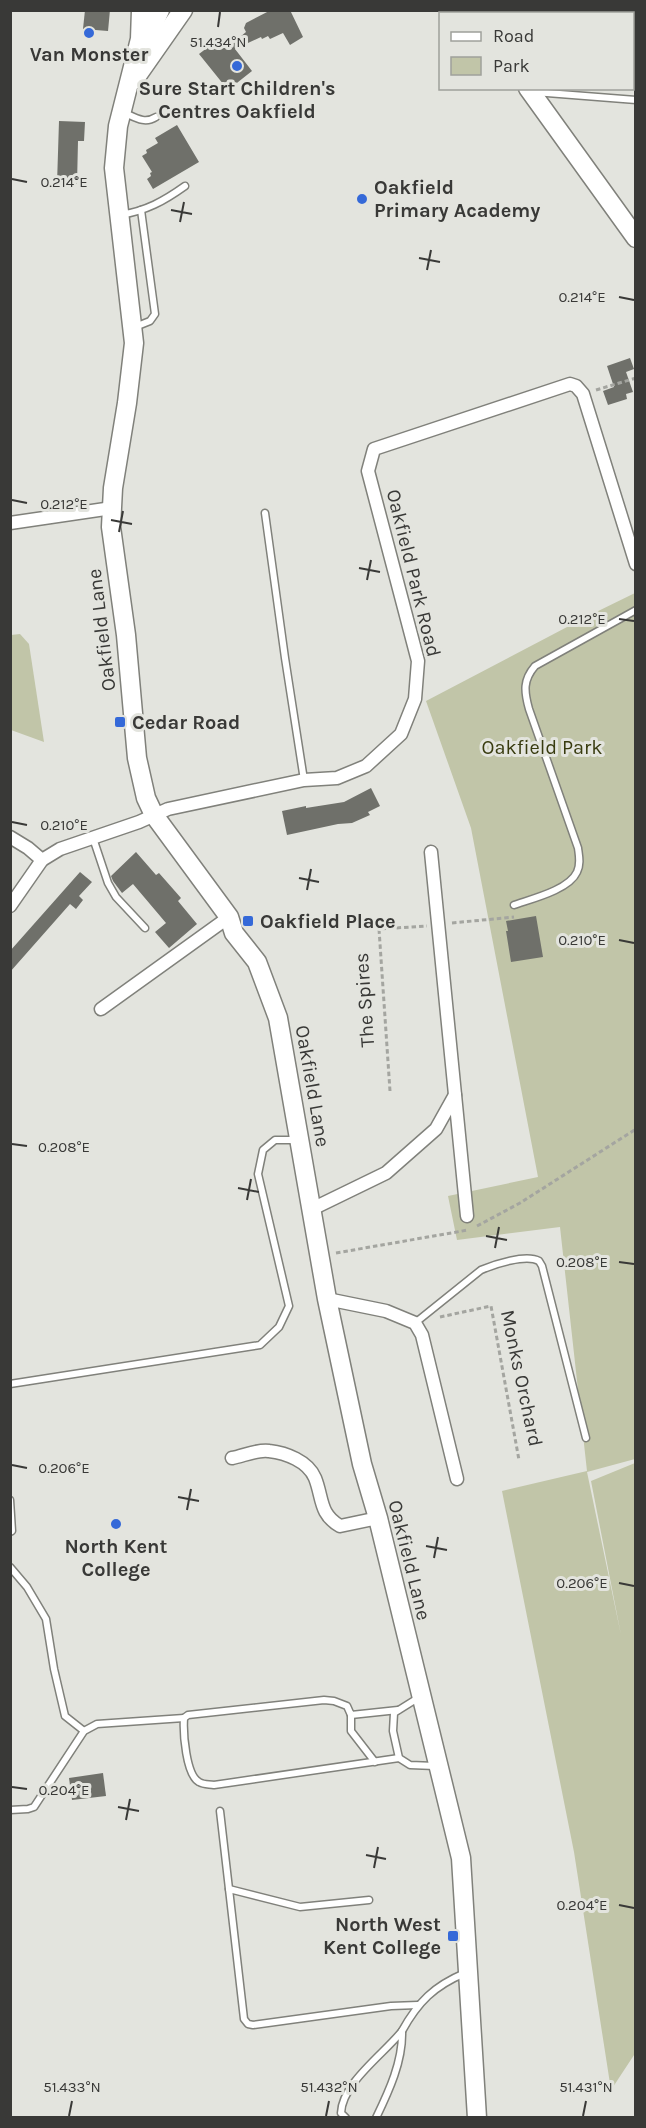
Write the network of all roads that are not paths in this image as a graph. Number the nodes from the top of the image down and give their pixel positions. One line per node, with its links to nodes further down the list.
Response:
1 (141, 10): 4 (street, Oakfield Lane)
2 (160, 10): 4 (street, Oakfield Lane)
3 (183, 10): 4 (street, Oakfield Lane)
4 (127, 89): 7 (street, Oakfield Lane)
5 (532, 90): 6 (lane); 12 (street)
6 (636, 100)
7 (122, 111): 8 (lane); 11 (street, Oakfield Lane)
8 (156, 117)
9 (185, 186): 10 (lane)
10 (141, 210): 11 (lane); 13 (lane)
11 (119, 215): 13 (street, Oakfield Lane)
12 (636, 238)
13 (132, 328): 14 (street, Oakfield Lane)
14 (112, 508): 16 (street); 20 (street, Oakfield Lane)
15 (265, 513): 19 (lane)
16 (10, 523)
17 (636, 564): 19 (street, Oakfield Park Road)
18 (636, 610): 25 (lane)
19 (304, 780): 20 (street, Oakfield Park Road)
20 (154, 815): 22 (street, Oakfield Park Road); 27 (street, Oakfield Lane)
21 (10, 837): 24 (street)
22 (93, 838): 24 (street, Oakfield Park Road); 28 (lane)
23 (431, 852): 30 (street)
24 (42, 860): 26 (street)
25 (514, 904)
26 (10, 906)
27 (229, 917): 29 (street); 31 (street, Oakfield Lane)
28 (145, 928)
29 (101, 1009)
30 (455, 1095): 32 (street); 33 (street)
31 (300, 1140): 32 (street, Oakfield Lane); 36 (lane)
32 (312, 1209): 34 (street, Oakfield Lane)
33 (467, 1216)
34 (327, 1299): 35 (street); 42 (street, Oakfield Lane)
35 (415, 1323): 37 (lane); 39 (street)
36 (10, 1384)
37 (586, 1438)
38 (232, 1458): 42 (street)
39 (457, 1479)
40 (10, 1500): 41 (lane)
41 (11, 1508): 43 (lane)
42 (378, 1518): 45 (street, Oakfield Lane)
43 (10, 1532)
44 (10, 1567): 49 (lane)
45 (421, 1697): 46 (lane); 52 (street, Oakfield Lane)
46 (398, 1710): 47 (lane); 50 (lane)
47 (351, 1715): 48 (lane); 51 (lane)
48 (184, 1718): 49 (lane); 51 (lane)
49 (84, 1731): 53 (lane)
50 (399, 1758): 51 (lane); 52 (lane)
51 (375, 1762)
52 (438, 1766): 57 (street, Oakfield Lane)
53 (10, 1810)
54 (220, 1811): 55 (lane)
55 (229, 1889): 56 (lane); 58 (lane)
56 (369, 1900)
57 (469, 1972): 58 (lane); 62 (street, Oakfield Lane)
58 (418, 2005): 59 (lane)
59 (402, 2031): 60 (lane); 61 (lane)
60 (346, 2118)
61 (376, 2118)
62 (477, 2118)

